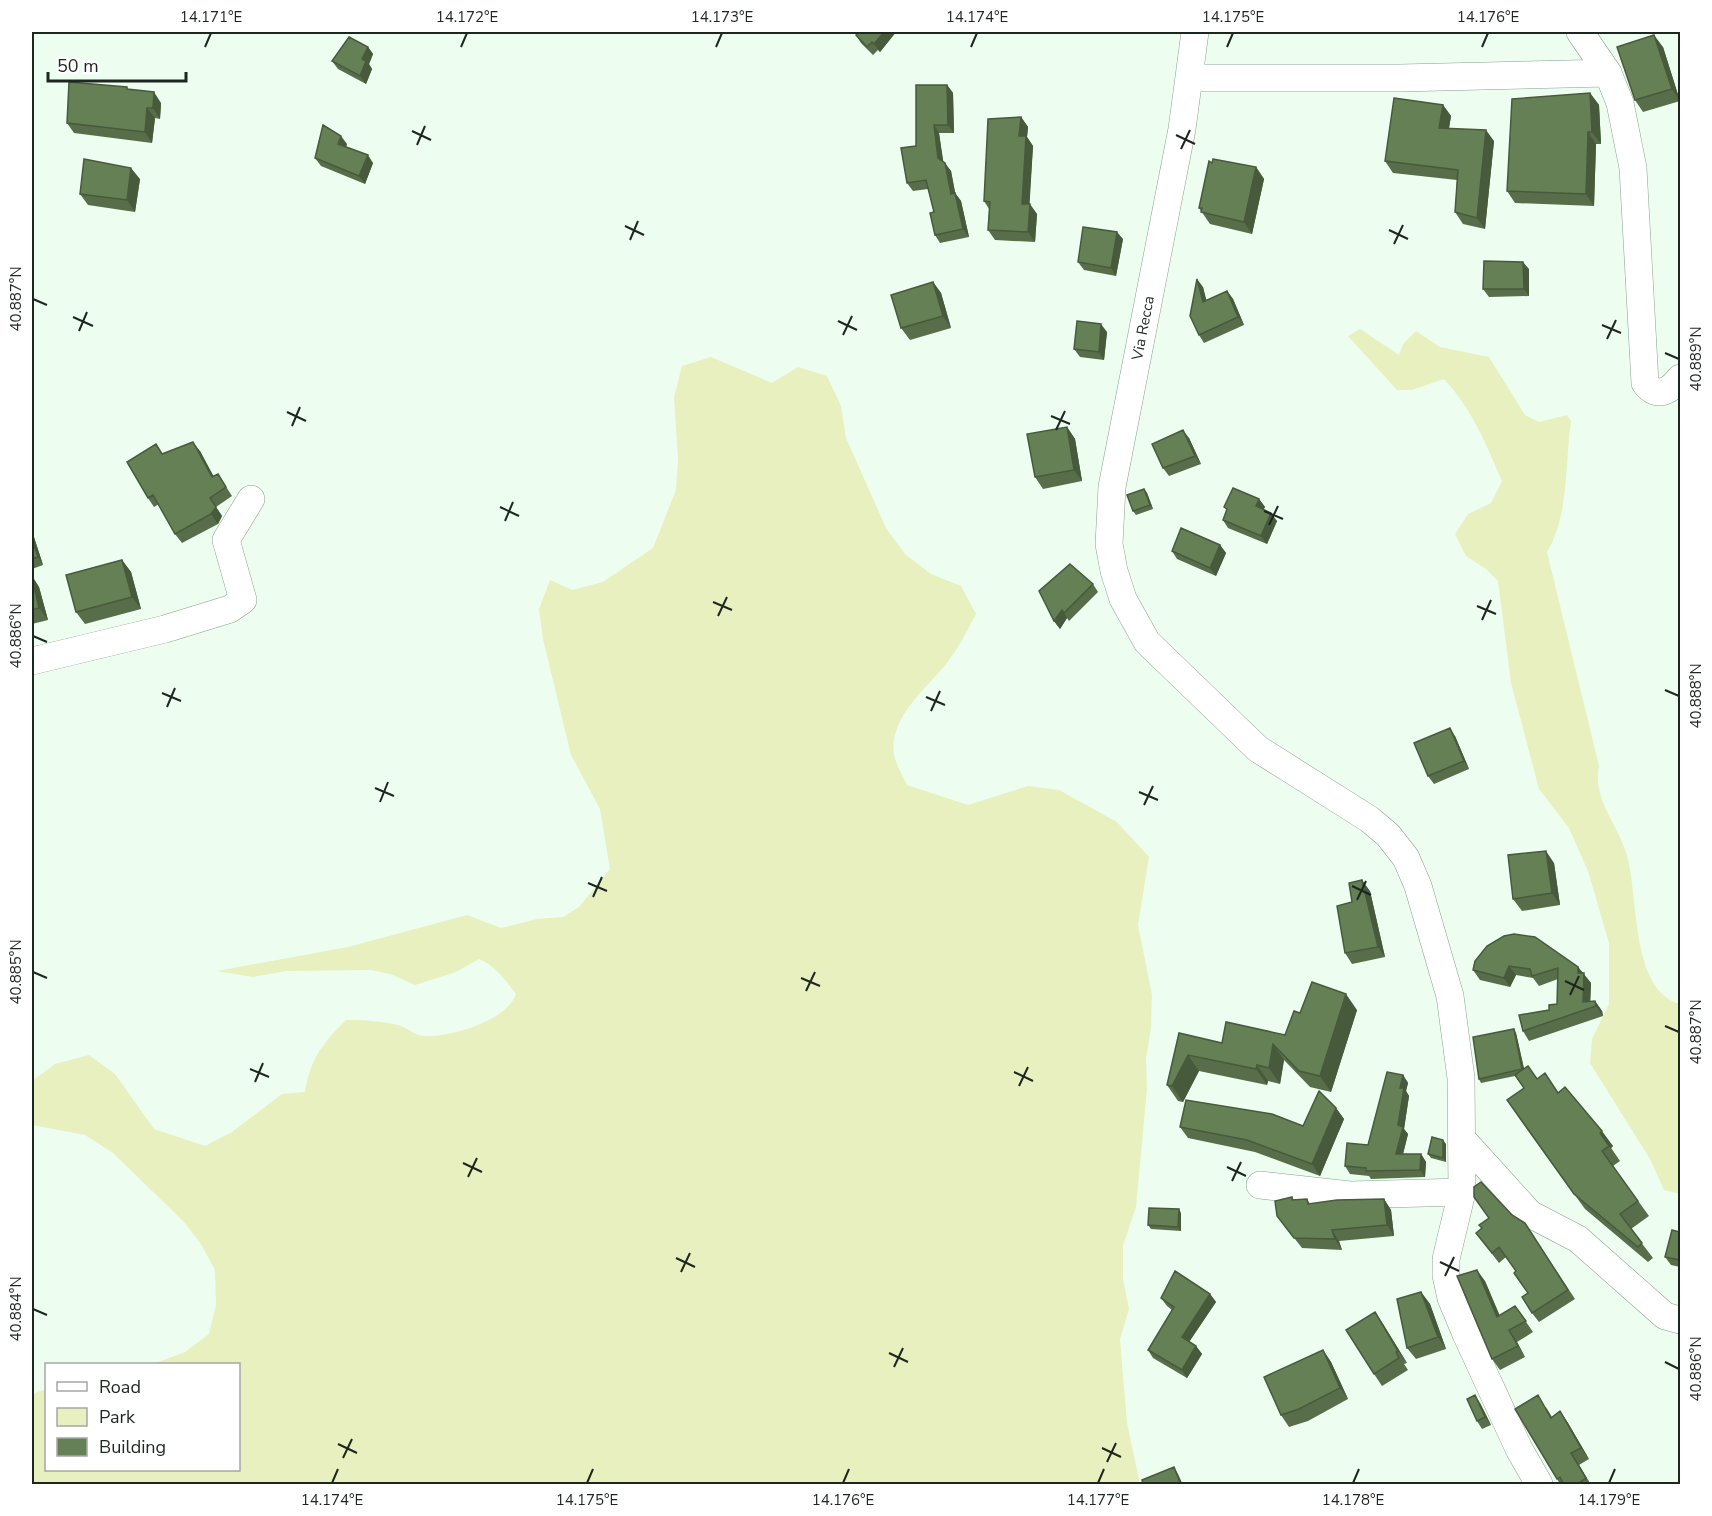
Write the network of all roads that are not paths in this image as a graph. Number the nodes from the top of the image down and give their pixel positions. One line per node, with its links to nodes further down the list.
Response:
1 (1195, 32): 4 (street, Via Recca)
2 (1580, 32): 3 (street)
3 (1608, 73): 4 (street); 5 (street)
4 (1190, 78): 8 (street, Via Recca)
5 (1680, 378)
6 (251, 499): 7 (street)
7 (32, 662)
8 (1463, 1140): 10 (street, Via Recca); 11 (street)
9 (1260, 1185): 10 (street)
10 (1462, 1192): 12 (street, Via Recca)
11 (1680, 1320)
12 (1539, 1485)

